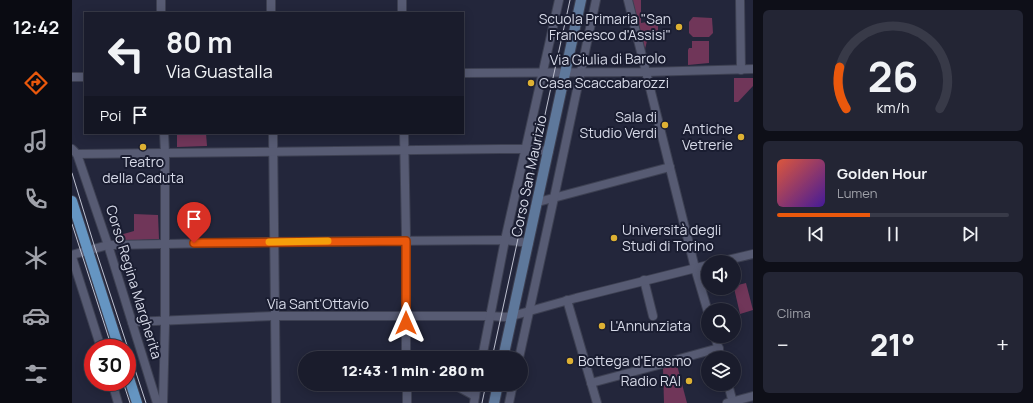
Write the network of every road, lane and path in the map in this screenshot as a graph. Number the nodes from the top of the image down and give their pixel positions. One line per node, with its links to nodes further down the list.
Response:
1 (161, 0): 9 (street)
2 (271, 0): 10 (street)
3 (402, 0): 11 (street)
4 (559, 0): 16 (street, Corso San Maurizio)
5 (581, 0): 17 (main road, Corso San Maurizio)
6 (596, 0): 18 (street, Corso San Maurizio)
7 (628, 0): 14 (street)
8 (740, 0): 13 (street)
9 (161, 12)
10 (271, 12)
11 (402, 12)
12 (753, 69): 13 (street, Via Giulia di Barolo)
13 (741, 70): 14 (street, Via Giulia di Barolo)
14 (646, 72): 18 (street, Via Giulia di Barolo); 30 (street)
15 (464, 73): 16 (street, Via Giulia di Barolo)
16 (542, 73): 17 (street, Via Giulia di Barolo); 24 (street, Corso San Maurizio)
17 (566, 73): 18 (street, Via Giulia di Barolo); 26 (main road, Corso San Maurizio)
18 (580, 73): 31 (street, Corso San Maurizio)
19 (72, 77): 20 (street)
20 (84, 77)
21 (164, 134): 29 (street)
22 (272, 134): 28 (street)
23 (404, 134): 25 (street)
24 (526, 149): 25 (street); 26 (street); 34 (street, Corso San Maurizio)
25 (404, 150): 28 (street); 35 (street)
26 (549, 151): 33 (main road, Corso San Maurizio)
27 (75, 152): 29 (street); 39 (street, Corso Regina Margherita)
28 (273, 152): 29 (street); 36 (street)
29 (165, 153): 37 (street)
30 (670, 167): 31 (street); 45 (street)
31 (554, 198): 33 (street); 49 (street, Corso San Maurizio)
32 (72, 201): 40 (main road)
33 (538, 202): 38 (main road, Corso San Maurizio)
34 (505, 240): 35 (street); 38 (street); 52 (street, Corso San Maurizio)
35 (406, 241): 36 (street); 51 (street)
36 (274, 242): 37 (street); 50 (street)
37 (165, 243): 39 (street); 55 (street)
38 (529, 243): 53 (main road, Corso San Maurizio)
39 (108, 245): 40 (street); 56 (street, Corso Regina Margherita)
40 (88, 250): 42 (street); 58 (main road)
41 (753, 254): 43 (street)
42 (72, 256): 57 (street)
43 (741, 257)
44 (701, 267): 45 (street, Via Sant'Ottavio)
45 (695, 268): 46 (street, Via Sant'Ottavio); 48 (street)
46 (644, 280): 47 (street, Via Sant'Ottavio); 54 (street)
47 (567, 300): 49 (street, Via Sant'Ottavio); 66 (street)
48 (705, 303)
49 (528, 312): 53 (street, Via Sant'Ottavio); 64 (street, Corso San Maurizio)
50 (274, 316): 51 (street, Via Sant'Ottavio); 55 (street, Via Sant'Ottavio); 81 (street)
51 (406, 316): 52 (street, Via Sant'Ottavio); 61 (street)
52 (490, 316): 53 (street, Via Sant'Ottavio); 62 (street, Corso San Maurizio)
53 (512, 316): 63 (main road, Corso San Maurizio)
54 (653, 316)
55 (165, 321): 56 (street, Via Sant'Ottavio); 80 (street)
56 (132, 322): 79 (street, Corso Regina Margherita)
57 (98, 339)
58 (116, 339)
59 (717, 343): 60 (street)
60 (718, 348): 65 (street); 66 (street)
61 (406, 351)
62 (483, 351)
63 (504, 351)
64 (520, 351)
65 (719, 351)
66 (591, 383): 85 (street)
67 (115, 391): 77 (street)
68 (133, 391): 78 (main road)
69 (406, 391): 82 (street)
70 (463, 391): 75 (street)
71 (497, 391): 83 (main road)
72 (512, 391): 84 (street)
73 (729, 391): 76 (street)
74 (753, 396): 76 (street)
75 (474, 399)
76 (731, 402)
77 (118, 403)
78 (137, 403)
79 (157, 403)
80 (163, 403)
81 (276, 403)
82 (407, 403)
83 (494, 403)
84 (509, 403)
85 (597, 403)

